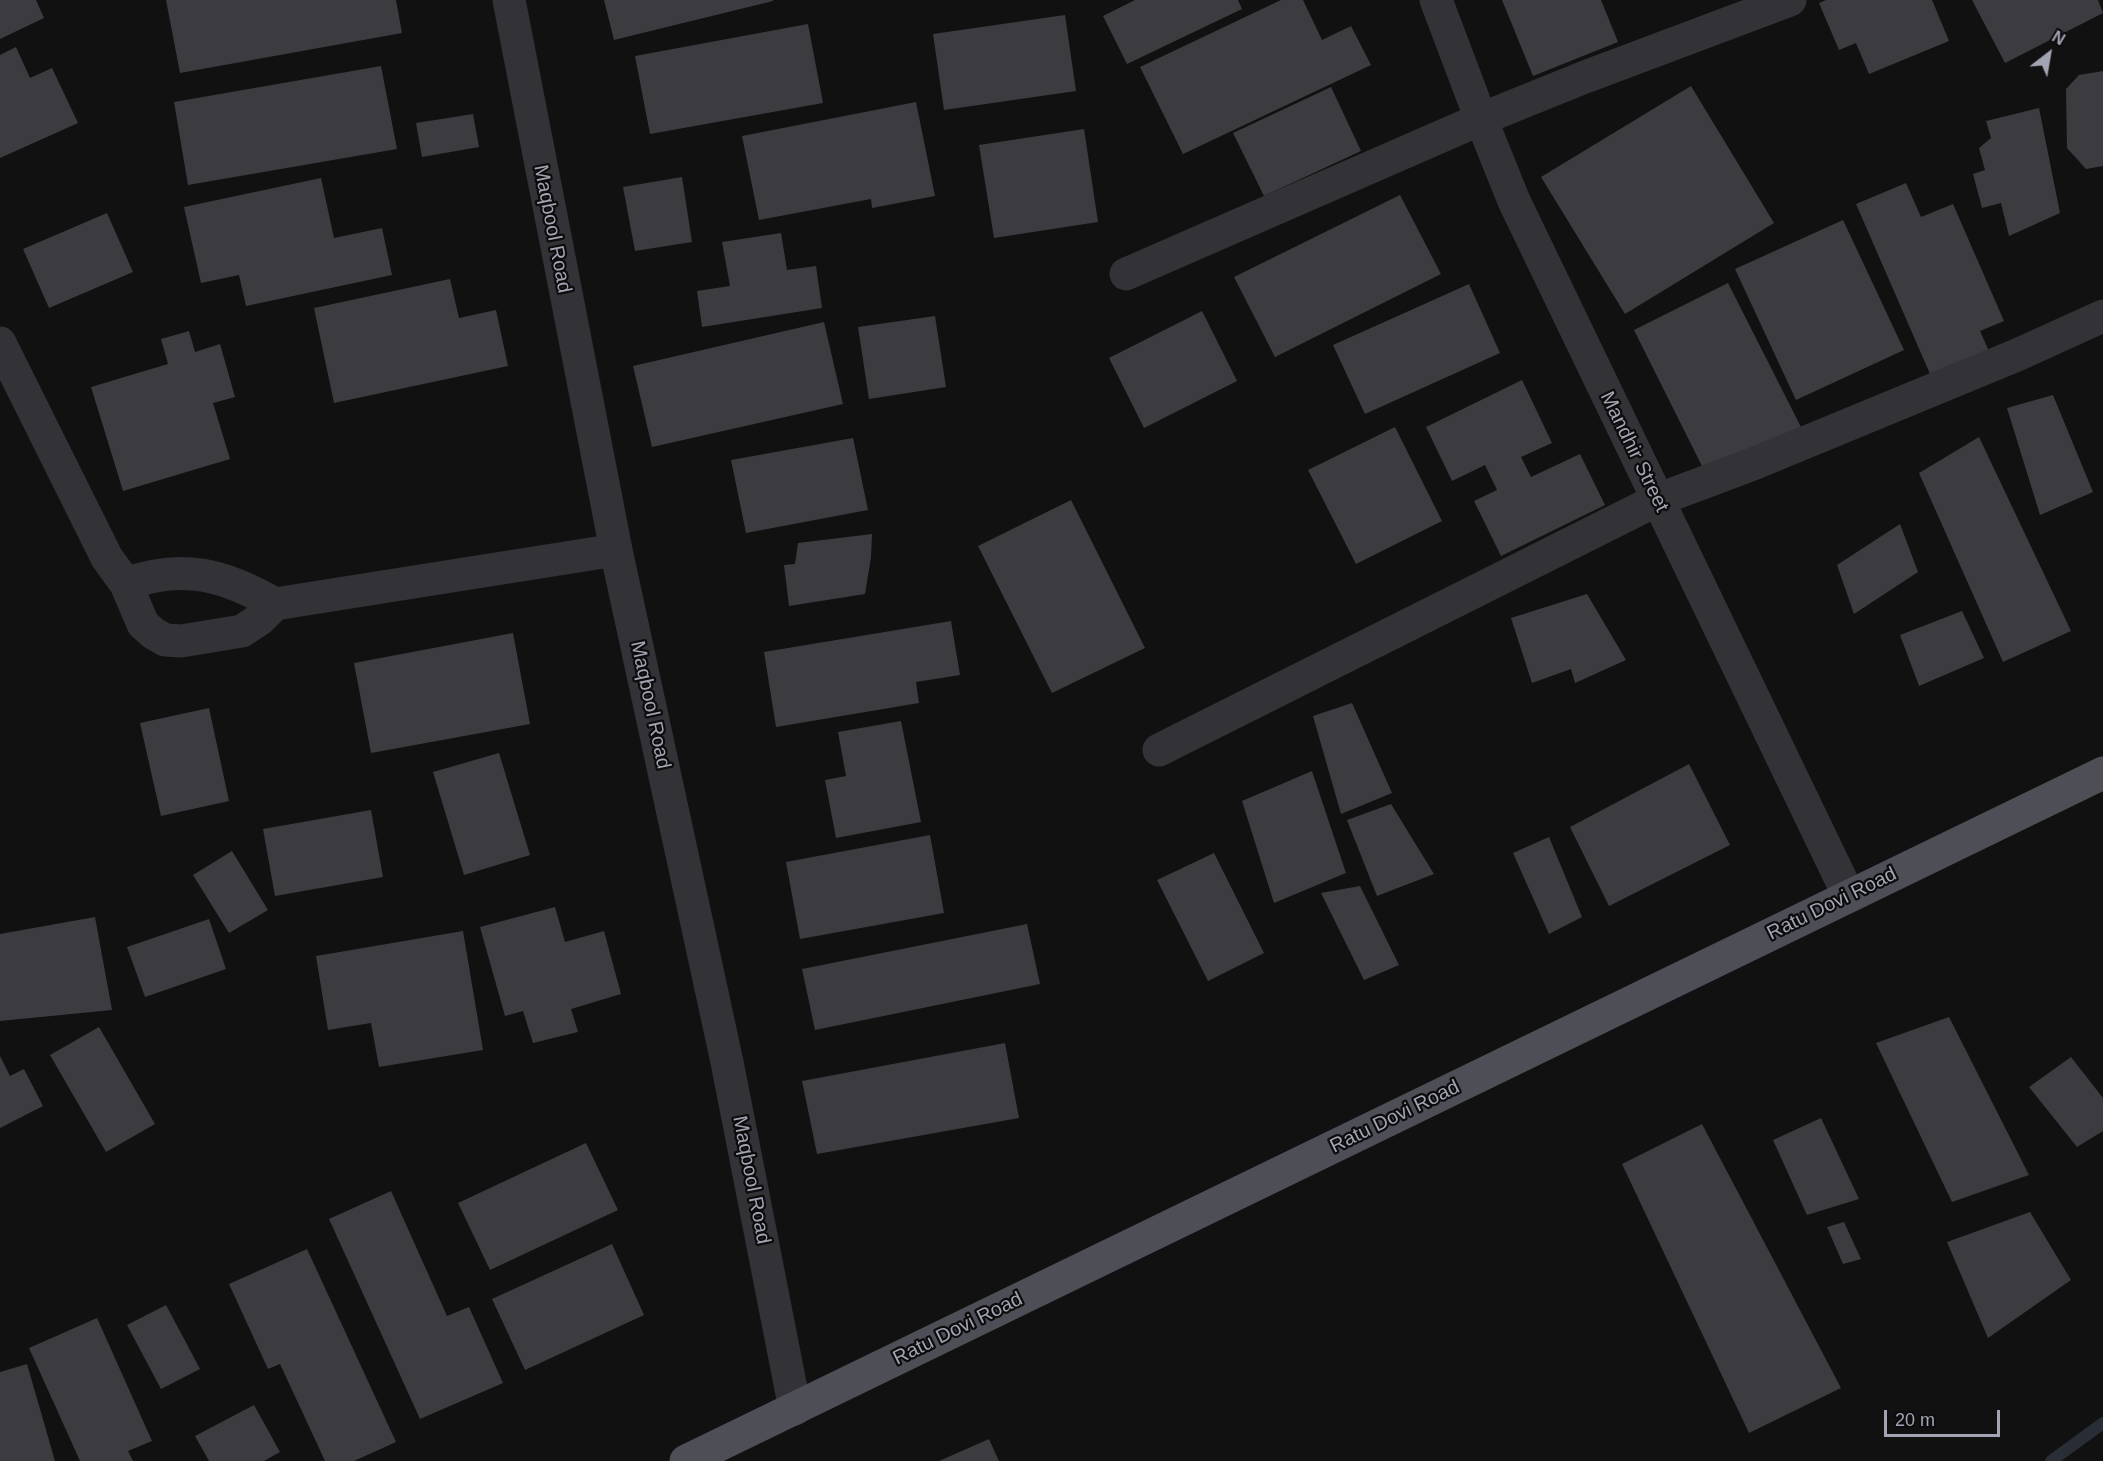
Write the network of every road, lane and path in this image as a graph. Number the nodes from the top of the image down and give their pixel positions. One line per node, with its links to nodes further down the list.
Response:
1 (509, 0): 9 (street, Maqbool Road)
2 (1436, 0): 4 (street, Mandhir Street)
3 (1790, 0): 4 (street)
4 (1481, 119): 5 (street); 8 (street, Mandhir Street)
5 (1126, 273)
6 (2103, 316): 8 (street)
7 (0, 343): 10 (street)
8 (1657, 500): 12 (street); 14 (street, Mandhir Street)
9 (616, 550): 11 (street); 15 (street, Maqbool Road)
10 (126, 584): 11 (street); 11 (street)
11 (276, 604)
12 (1159, 750)
13 (2103, 773): 14 (main road, Ratu Dovi Road)
14 (1849, 896): 15 (main road, Ratu Dovi Road)
15 (795, 1409): 16 (main road, Ratu Dovi Road)
16 (686, 1461)

